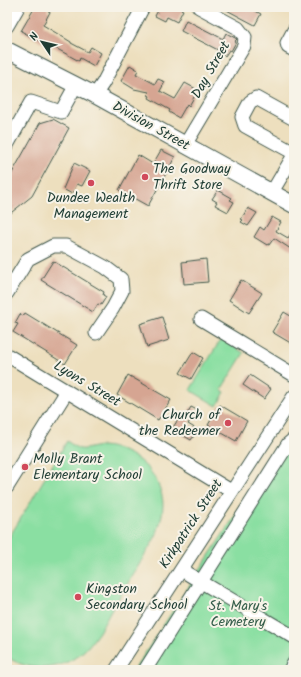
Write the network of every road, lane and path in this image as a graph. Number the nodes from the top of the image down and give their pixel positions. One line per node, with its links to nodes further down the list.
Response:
1 (18, 7): 4 (street)
2 (142, 7): 9 (street)
3 (199, 7): 12 (street, Day Street)
4 (7, 26)
5 (294, 30): 7 (street)
6 (7, 50): 8 (main road, Division Street)
7 (294, 50)
8 (76, 85): 9 (main road, Division Street); 11 (street)
9 (95, 95): 12 (main road, Division Street)
10 (294, 119): 13 (street)
11 (7, 144)
12 (185, 145): 14 (main road, Division Street)
13 (294, 154): 14 (street)
14 (272, 192): 15 (main road, Division Street)
15 (294, 205)
16 (7, 293): 18 (street)
17 (201, 319): 20 (street)
18 (96, 333)
19 (7, 356): 21 (street, Lyons Street)
20 (294, 374)
21 (67, 391): 24 (street); 25 (street, Lyons Street)
22 (293, 400): 25 (street, Kirkpatrick Street)
23 (294, 439): 27 (street)
24 (7, 487)
25 (231, 491): 30 (street, Kirkpatrick Street)
26 (188, 574): 27 (street)
27 (201, 583): 28 (street); 31 (street)
28 (294, 637)
29 (294, 663): 32 (street)
30 (116, 670)
31 (145, 670)
32 (290, 670)

